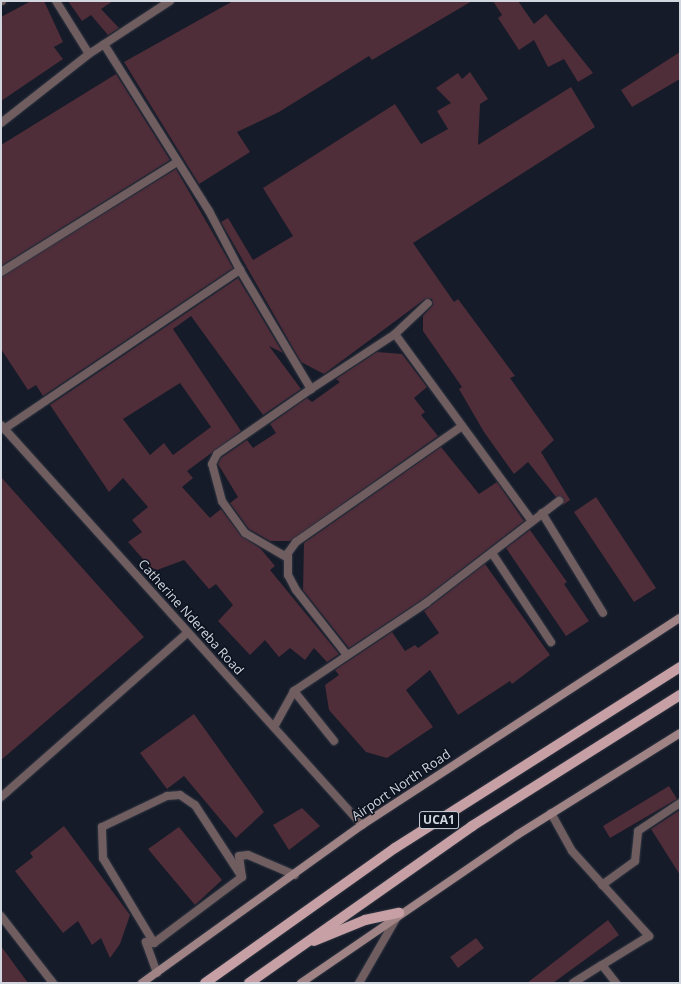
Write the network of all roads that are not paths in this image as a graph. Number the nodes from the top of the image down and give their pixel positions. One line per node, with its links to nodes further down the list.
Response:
1 (56, 1): 4 (street)
2 (170, 1): 3 (street)
3 (104, 44): 4 (street); 6 (street)
4 (89, 54): 5 (street)
5 (1, 123)
6 (177, 162): 7 (street); 8 (street)
7 (240, 270): 11 (street); 12 (street)
8 (1, 272)
9 (428, 304): 10 (street)
10 (395, 334): 11 (street); 13 (street)
11 (311, 389): 18 (street)
12 (3, 427): 21 (street, Catherine Ndereba Road)
13 (461, 427): 16 (street); 18 (street)
14 (559, 501): 15 (street)
15 (542, 513): 16 (street); 19 (street)
16 (531, 520): 17 (street)
17 (492, 553): 22 (street); 23 (street)
18 (288, 558): 23 (street)
19 (603, 613)
20 (680, 618): 33 (main road, Airport North Road / UCA1)
21 (188, 632): 27 (street, Catherine Ndereba Road); 30 (street)
22 (551, 642)
23 (347, 655): 25 (street)
24 (680, 667): 45 (main road, UCA1)
25 (294, 691): 27 (street); 29 (street)
26 (680, 695): 40 (main road, UCA1)
27 (274, 727): 33 (street, Catherine Ndereba Road)
28 (680, 733): 32 (main road)
29 (334, 741)
30 (1, 797)
31 (680, 803): 36 (street)
32 (551, 814): 36 (street); 37 (main road)
33 (362, 825): 34 (main road, Airport North Road / UCA1)
34 (295, 875): 35 (street); 42 (main road, Airport North Road / UCA1)
35 (242, 876): 39 (street); 39 (street)
36 (602, 885): 41 (street)
37 (399, 913): 40 (main road); 47 (main road); 48 (street)
38 (1, 916): 43 (street)
39 (154, 943): 42 (street)
40 (303, 946): 46 (main road, UCA1)
41 (602, 966): 49 (street); 50 (street)
42 (157, 973): 44 (main road, Airport North Road / UCA1)
43 (53, 983)
44 (142, 983)
45 (205, 983)
46 (249, 983)
47 (301, 983)
48 (359, 983)
49 (572, 983)
50 (616, 983)

